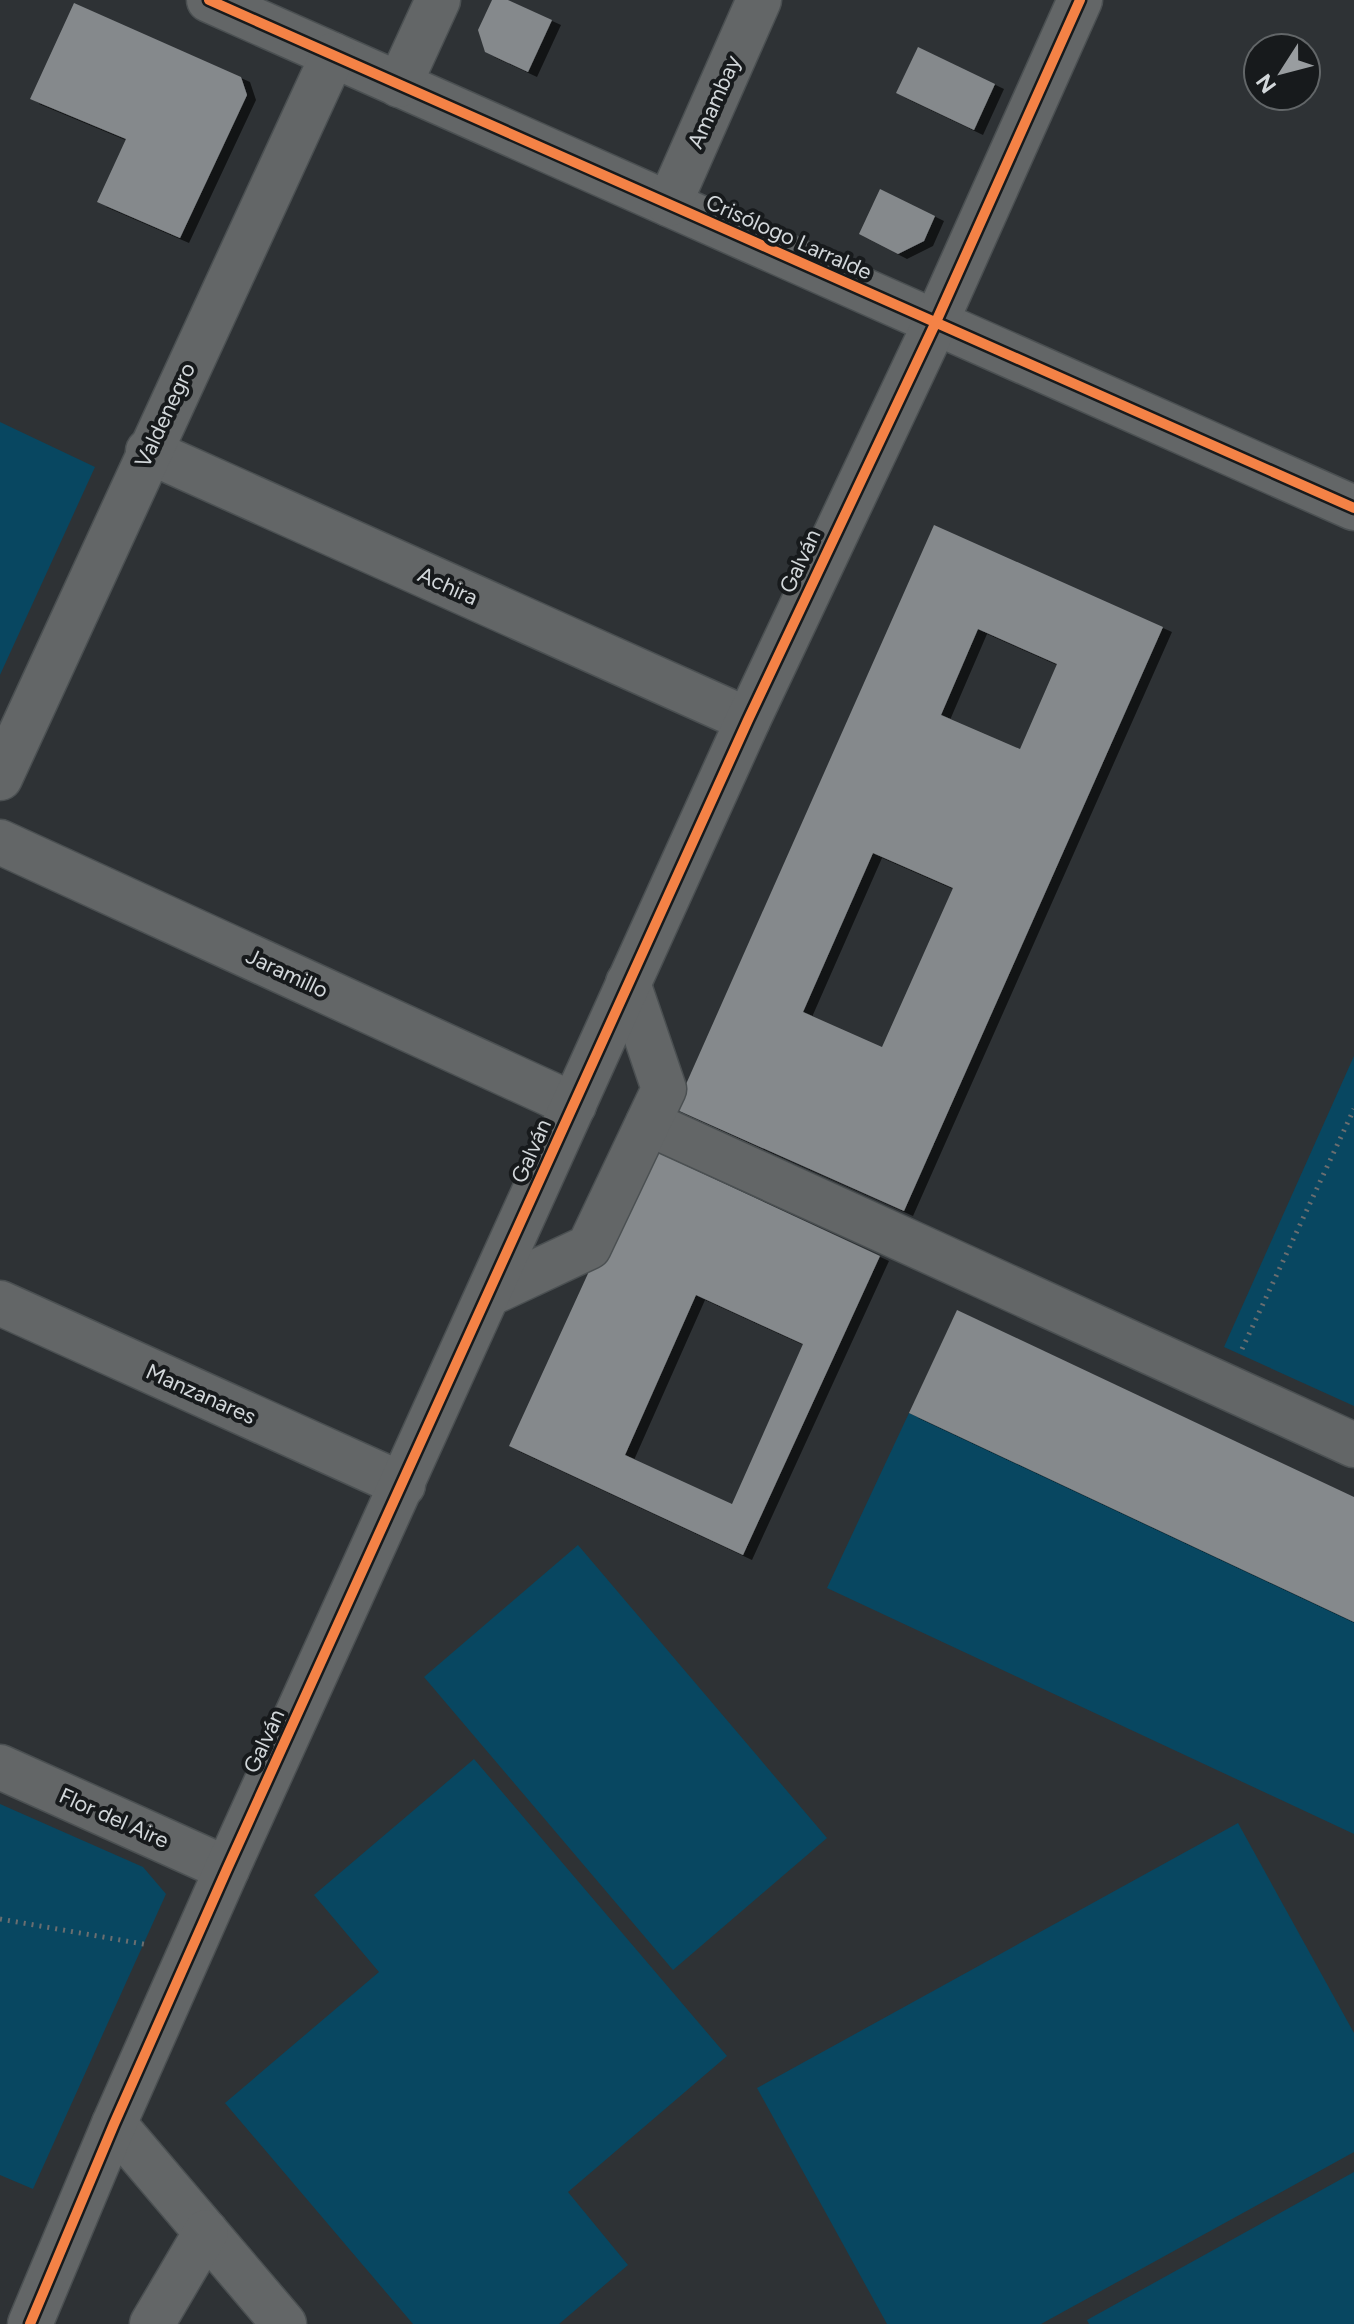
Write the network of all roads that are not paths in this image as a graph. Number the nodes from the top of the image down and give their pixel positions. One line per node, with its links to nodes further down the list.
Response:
1 (209, 0): 5 (street, Crisólogo Larralde)
2 (438, 0): 6 (street)
3 (759, 0): 7 (street, Amambay)
4 (1080, 0): 8 (street, Galván)
5 (333, 55): 6 (street, Crisólogo Larralde); 9 (street, Valdenegro)
6 (399, 85): 7 (street, Crisólogo Larralde)
7 (669, 204): 8 (street, Crisólogo Larralde)
8 (935, 324): 10 (street, Crisólogo Larralde); 11 (street, Galván)
9 (148, 451): 11 (street, Achira); 12 (street, Valdenegro)
10 (1354, 508)
11 (748, 720): 14 (street, Galván)
12 (0, 778)
13 (0, 842): 15 (street, Jaramillo)
14 (628, 983): 15 (street, Galván); 16 (street)
15 (574, 1105): 17 (street, Galván)
16 (648, 1123): 17 (street); 19 (street)
17 (489, 1294): 20 (street, Galván)
18 (0, 1303): 20 (street, Manzanares)
19 (1354, 1445)
20 (403, 1485): 22 (street, Galván)
21 (0, 1767): 22 (street, Flor del Aire)
22 (227, 1869): 23 (street, Galván)
23 (114, 2124): 24 (street); 25 (street, Galván)
24 (206, 2232): 26 (street); 27 (street)
25 (30, 2324)
26 (152, 2324)
27 (284, 2324)

